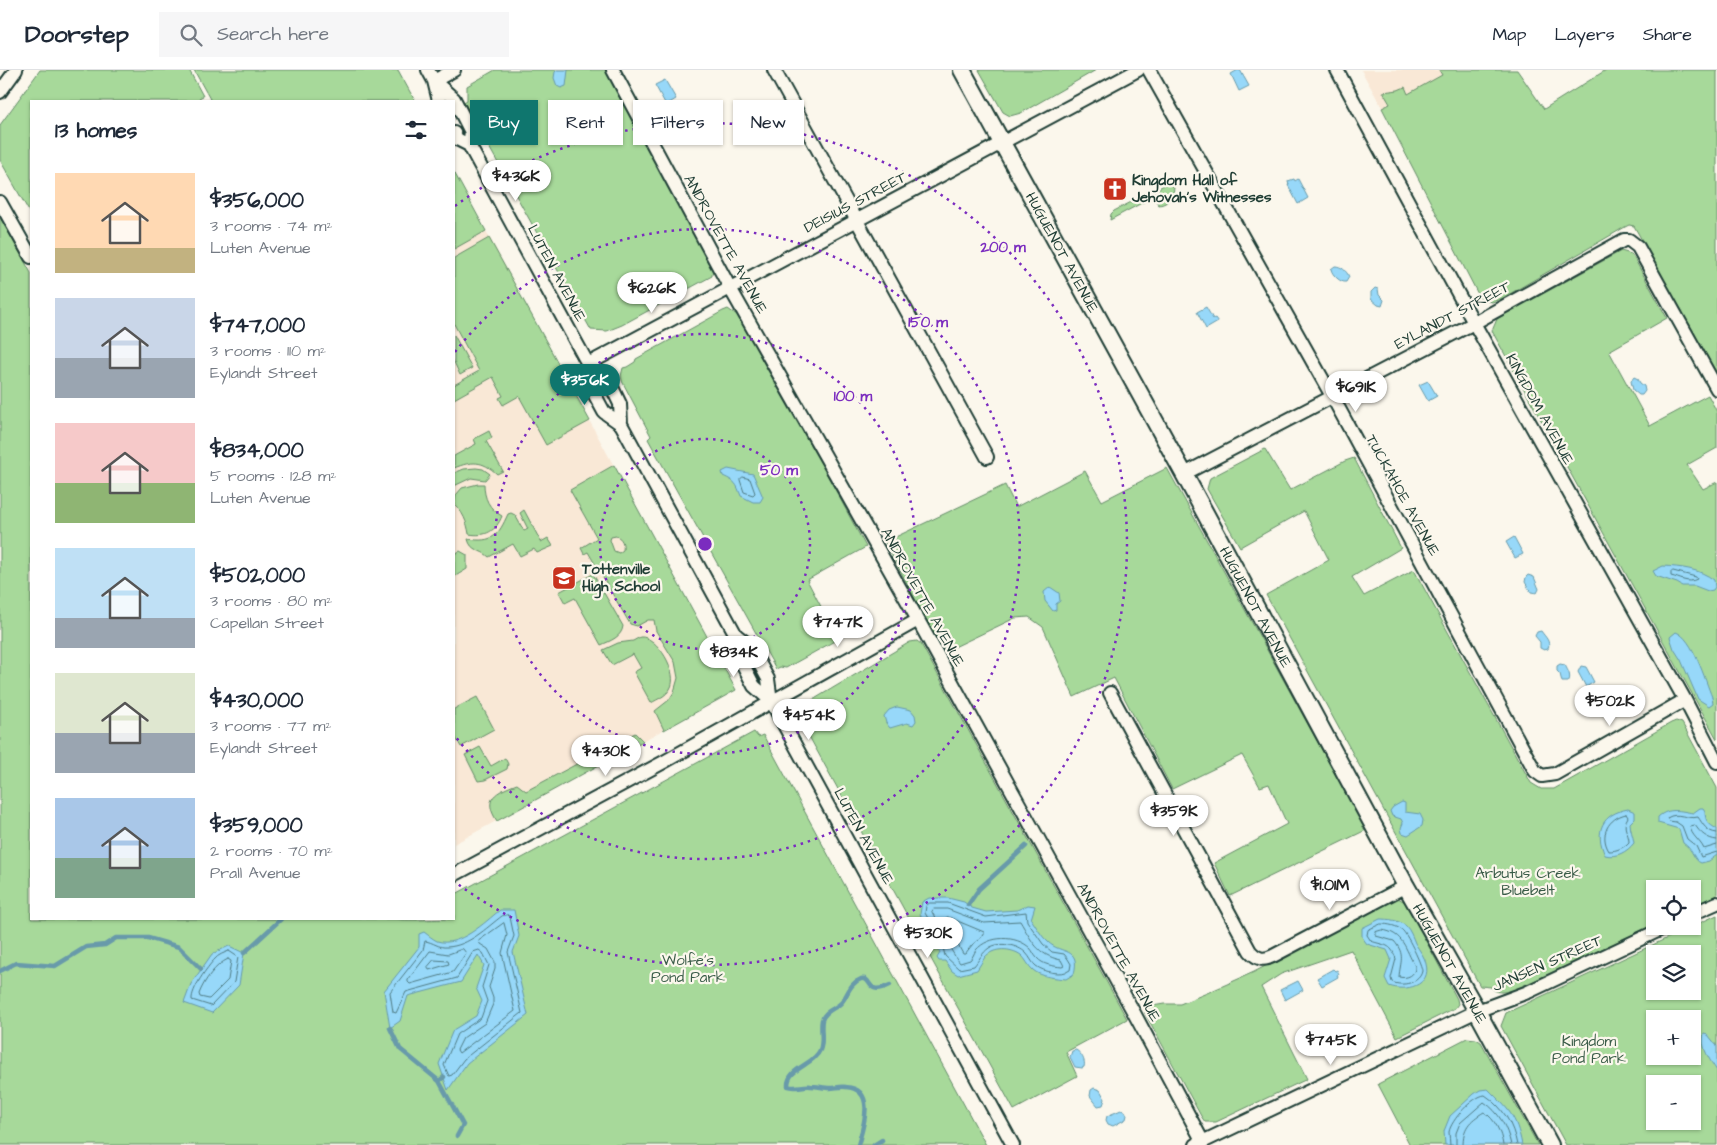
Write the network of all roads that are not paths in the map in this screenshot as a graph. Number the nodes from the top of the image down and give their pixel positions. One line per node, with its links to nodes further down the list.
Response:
1 (16, 70): 10 (street)
2 (454, 70): 9 (street)
3 (613, 70): 20 (street, ANDROVETTE AVENUE)
4 (774, 70): 18 (street)
5 (962, 70): 15 (street, HUGUENOT AVENUE)
6 (1138, 70): 15 (street, DEISIUS STREET)
7 (1149, 70): 24 (street, TUCKAHOE AVENUE)
8 (1338, 70): 21 (street, KINGDOM AVENUE)
9 (431, 76): 11 (street); 12 (street, LUTEN AVENUE)
10 (0, 92)
11 (439, 100)
12 (454, 100)
13 (455, 102): 16 (street, LUTEN AVENUE)
14 (455, 136): 16 (street, LUTEN AVENUE)
15 (1001, 143): 18 (street, DEISIUS STREET); 27 (street, HUGUENOT AVENUE)
16 (469, 146): 22 (street, LUTEN AVENUE)
17 (0, 202): 19 (street)
18 (856, 220): 20 (street, DEISIUS STREET); 26 (street)
19 (30, 255)
20 (730, 288): 22 (street, DEISIUS STREET); 28 (street, ANDROVETTE AVENUE)
21 (1474, 323): 23 (street, EYLANDT STREET); 24 (street, EYLANDT STREET); 30 (street, KINGDOM AVENUE)
22 (588, 364): 25 (street, LUTEN AVENUE); 25 (street, LUTEN AVENUE)
23 (1717, 389)
24 (1332, 396): 27 (street, EYLANDT STREET); 30 (street, TUCKAHOE AVENUE)
25 (621, 424): 31 (street, LUTEN AVENUE)
26 (987, 457)
27 (1184, 474): 34 (street, HUGUENOT AVENUE)
28 (918, 620): 31 (street); 39 (street, ANDROVETTE AVENUE)
29 (1110, 693): 34 (street)
30 (1685, 700): 32 (street, KINGDOM AVENUE)
31 (771, 701): 33 (street); 40 (street, LUTEN AVENUE)
32 (1717, 762)
33 (455, 874)
34 (1406, 886): 38 (street, HUGUENOT AVENUE)
35 (1717, 903): 36 (street)
36 (1701, 910)
37 (1649, 935): 38 (street, JANSEN STREET)
38 (1478, 1010): 39 (street, JANSEN STREET); 41 (street, HUGUENOT AVENUE)
39 (1200, 1144)
40 (1013, 1145)
41 (1550, 1145)

